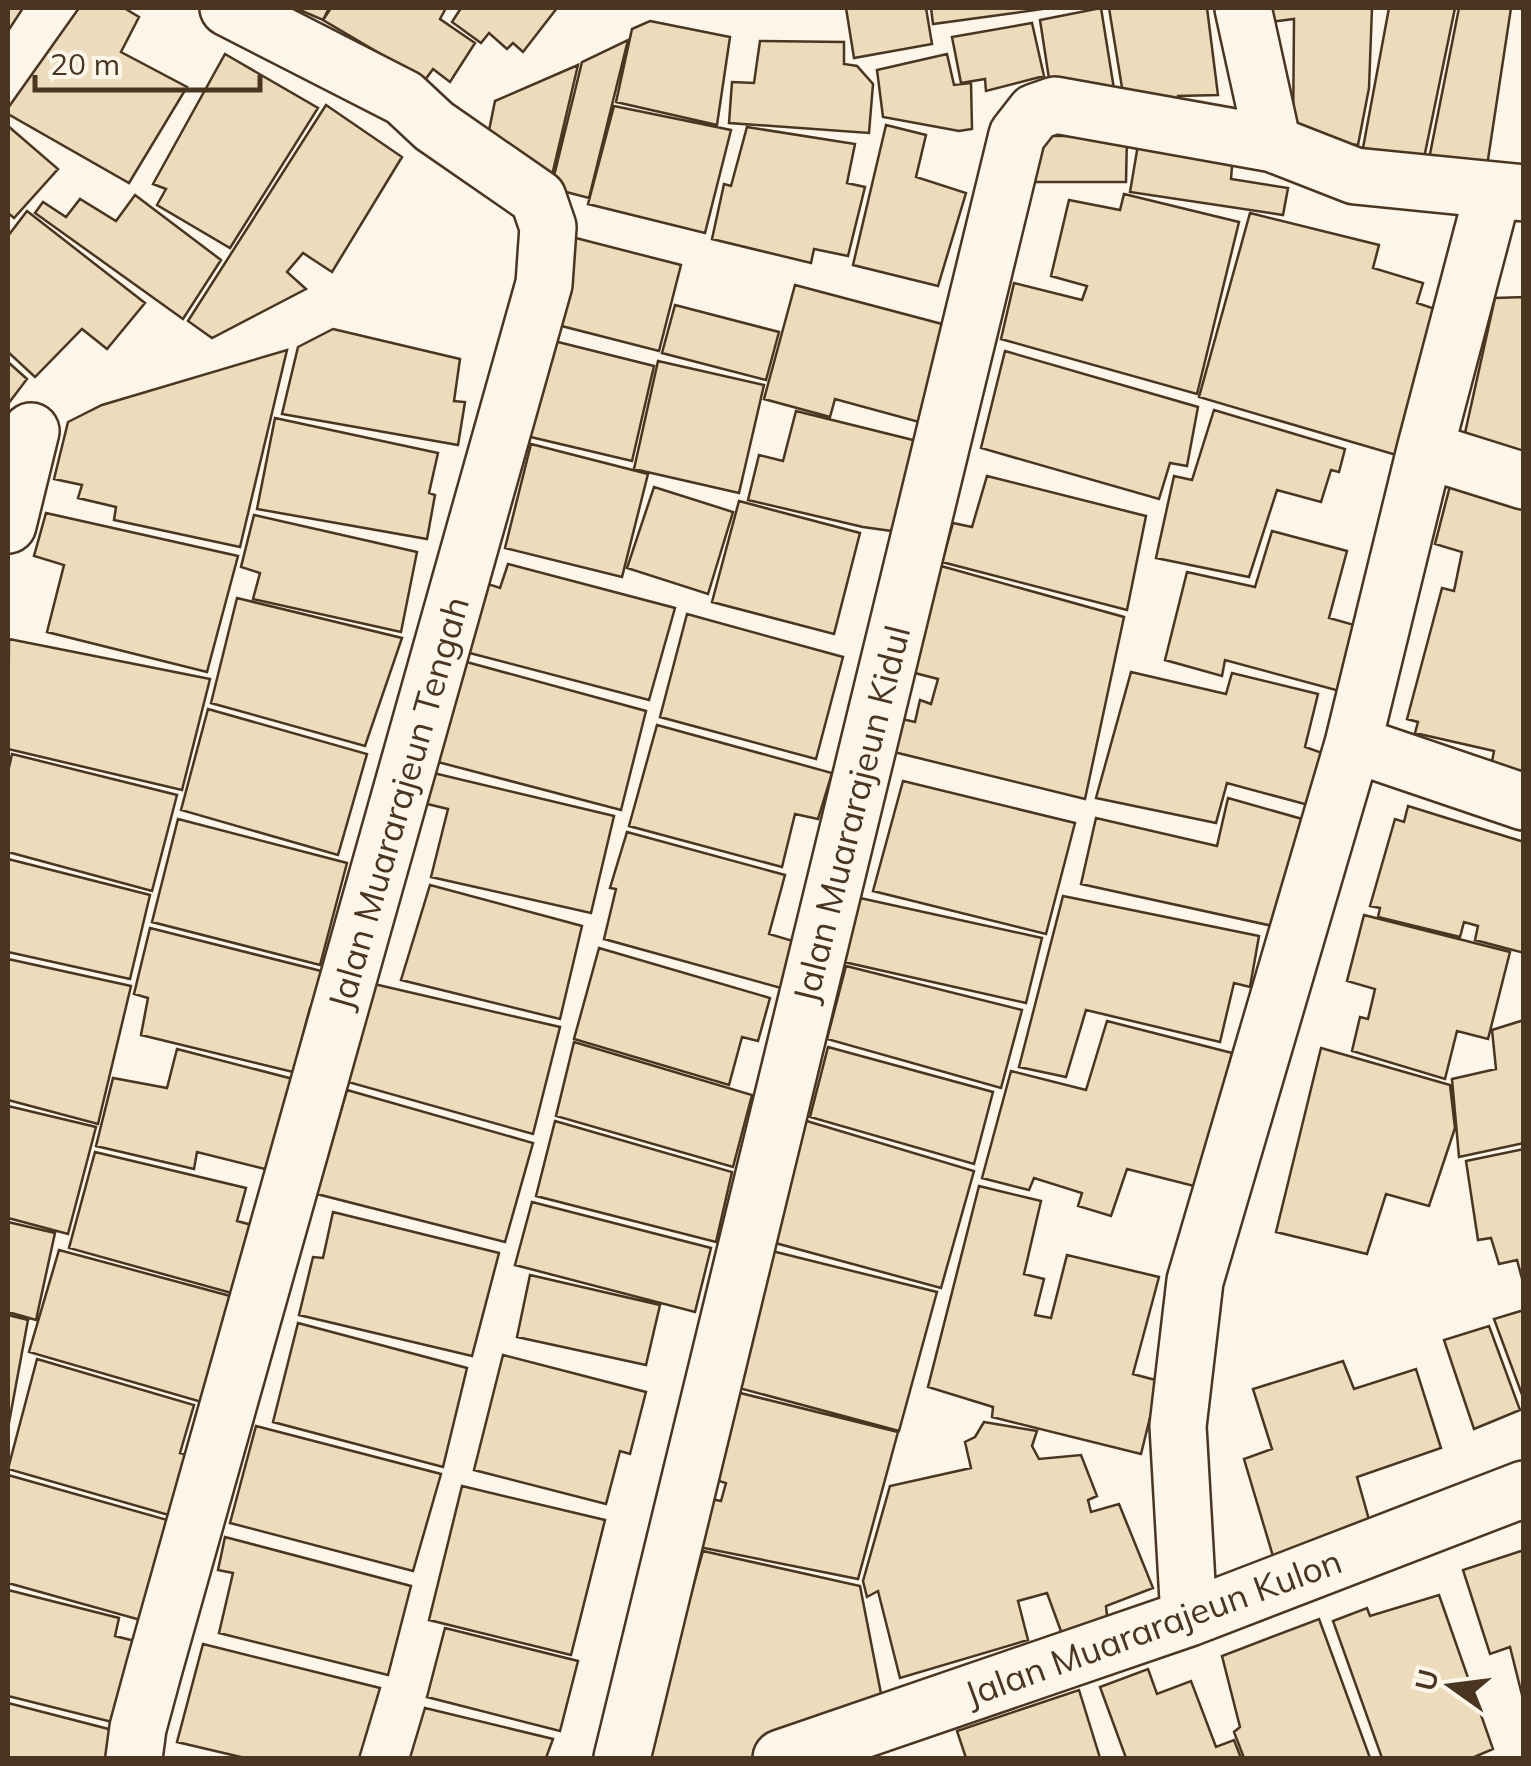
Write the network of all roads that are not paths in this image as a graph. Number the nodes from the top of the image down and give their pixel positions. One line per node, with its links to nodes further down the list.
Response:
1 (228, 8): 13 (street, Jalan Muararajeun Tengah)
2 (1243, 8): 3 (street)
3 (1273, 144): 4 (street, Jalan Muararajeun Kidul); 14 (street, Jalan Muararajeun Kidul)
4 (1508, 192): 6 (street)
5 (31, 431): 8 (street)
6 (1425, 450): 7 (street); 9 (street)
7 (1524, 482)
8 (8, 525)
9 (1353, 744): 10 (street); 12 (street)
10 (1524, 802)
11 (1524, 1489): 12 (street, Jalan Muararajeun Kulon)
12 (1189, 1618): 15 (street, Jalan Muararajeun Kulon)
13 (134, 1758)
14 (622, 1758)
15 (781, 1758)

